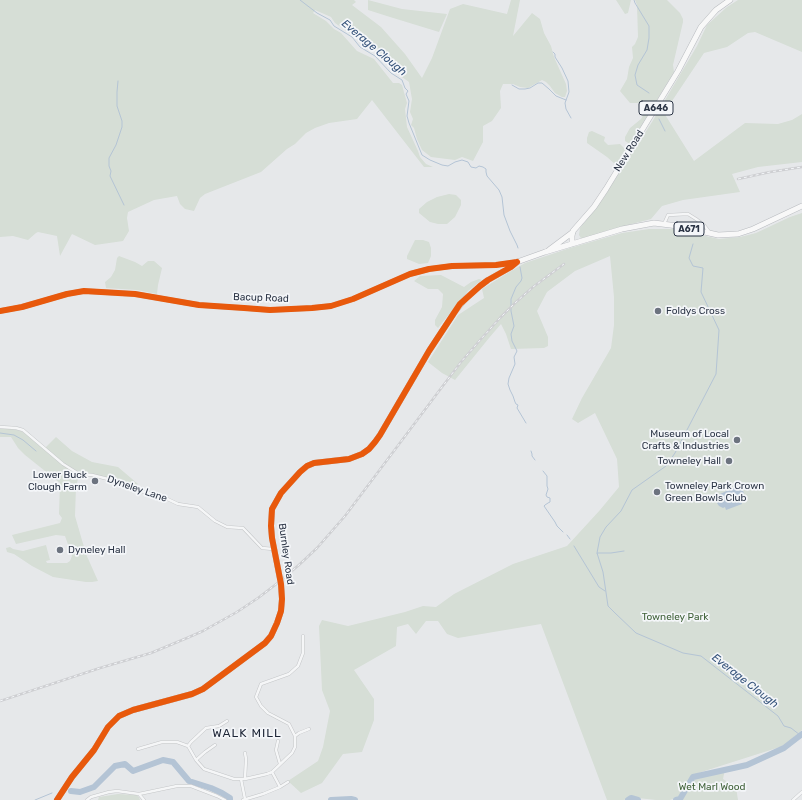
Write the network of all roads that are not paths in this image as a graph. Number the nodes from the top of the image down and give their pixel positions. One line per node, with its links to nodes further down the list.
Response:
1 (730, 0): 4 (highway, New Road / A646)
2 (802, 206): 5 (highway, A671)
3 (664, 224): 5 (highway, A671); 5 (street); 6 (highway, A671)
4 (573, 231): 6 (highway); 7 (highway, New Road)
5 (710, 233)
6 (572, 244): 7 (highway)
7 (545, 252): 8 (highway, Burnley Road)
8 (518, 262): 9 (main road, Bacup Road); 11 (highway, Burnley Road)
9 (0, 311)
10 (0, 427): 11 (street, Dyneley Lane)
11 (274, 549): 29 (highway, Burnley Road)
12 (303, 636): 15 (street)
13 (227, 721): 18 (street)
14 (309, 729): 15 (street)
15 (295, 736): 22 (street)
16 (278, 741): 22 (street)
17 (214, 745): 21 (street)
18 (188, 746): 19 (street); 21 (street)
19 (138, 749)
20 (245, 753): 24 (street)
21 (196, 760): 24 (street)
22 (280, 764): 23 (street)
23 (272, 772): 24 (street); 26 (street)
24 (243, 779): 33 (street)
25 (288, 782): 26 (street)
26 (280, 787): 33 (street)
27 (802, 792): 34 (street)
28 (139, 794): 30 (street); 31 (street); 32 (street)
29 (57, 800)
30 (86, 800)
31 (144, 800)
32 (225, 800)
33 (244, 800)
34 (792, 800)

